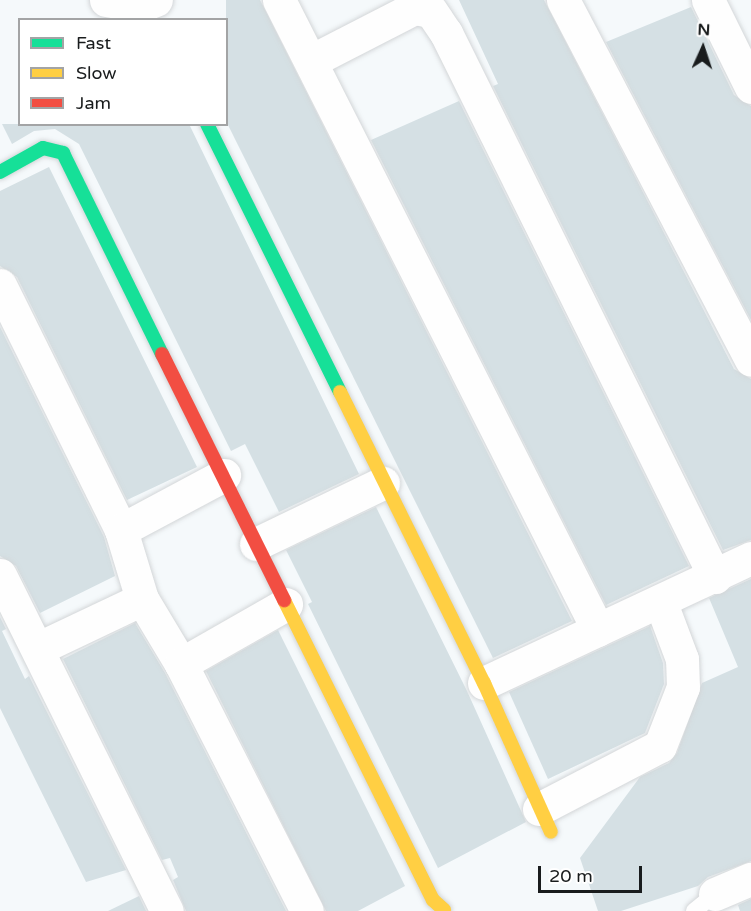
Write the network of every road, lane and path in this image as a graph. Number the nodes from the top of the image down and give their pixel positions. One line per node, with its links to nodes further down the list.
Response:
1 (106, 0): 5 (street)
2 (279, 0): 6 (street)
3 (563, 0): 11 (street)
4 (708, 0): 7 (street)
5 (153, 8)
6 (311, 61): 18 (street); 22 (street)
7 (751, 87)
8 (208, 126): 13 (street)
9 (0, 172): 12 (street)
10 (0, 285): 14 (street)
11 (751, 360)
12 (224, 475): 14 (street); 15 (street)
13 (383, 483): 15 (street); 25 (street)
14 (122, 530): 19 (street)
15 (256, 544): 21 (street)
16 (751, 558): 18 (street)
17 (0, 575): 23 (street)
18 (715, 577): 20 (street)
19 (142, 599): 23 (street); 24 (street)
20 (661, 603): 22 (street); 26 (street)
21 (286, 604): 24 (street); 29 (street)
22 (598, 630): 25 (street)
23 (39, 648): 30 (street)
24 (181, 664): 31 (street)
25 (484, 683): 26 (street)
26 (545, 820)
27 (751, 879): 28 (street)
28 (704, 902)
29 (432, 907)
30 (167, 911)
31 (307, 911)

